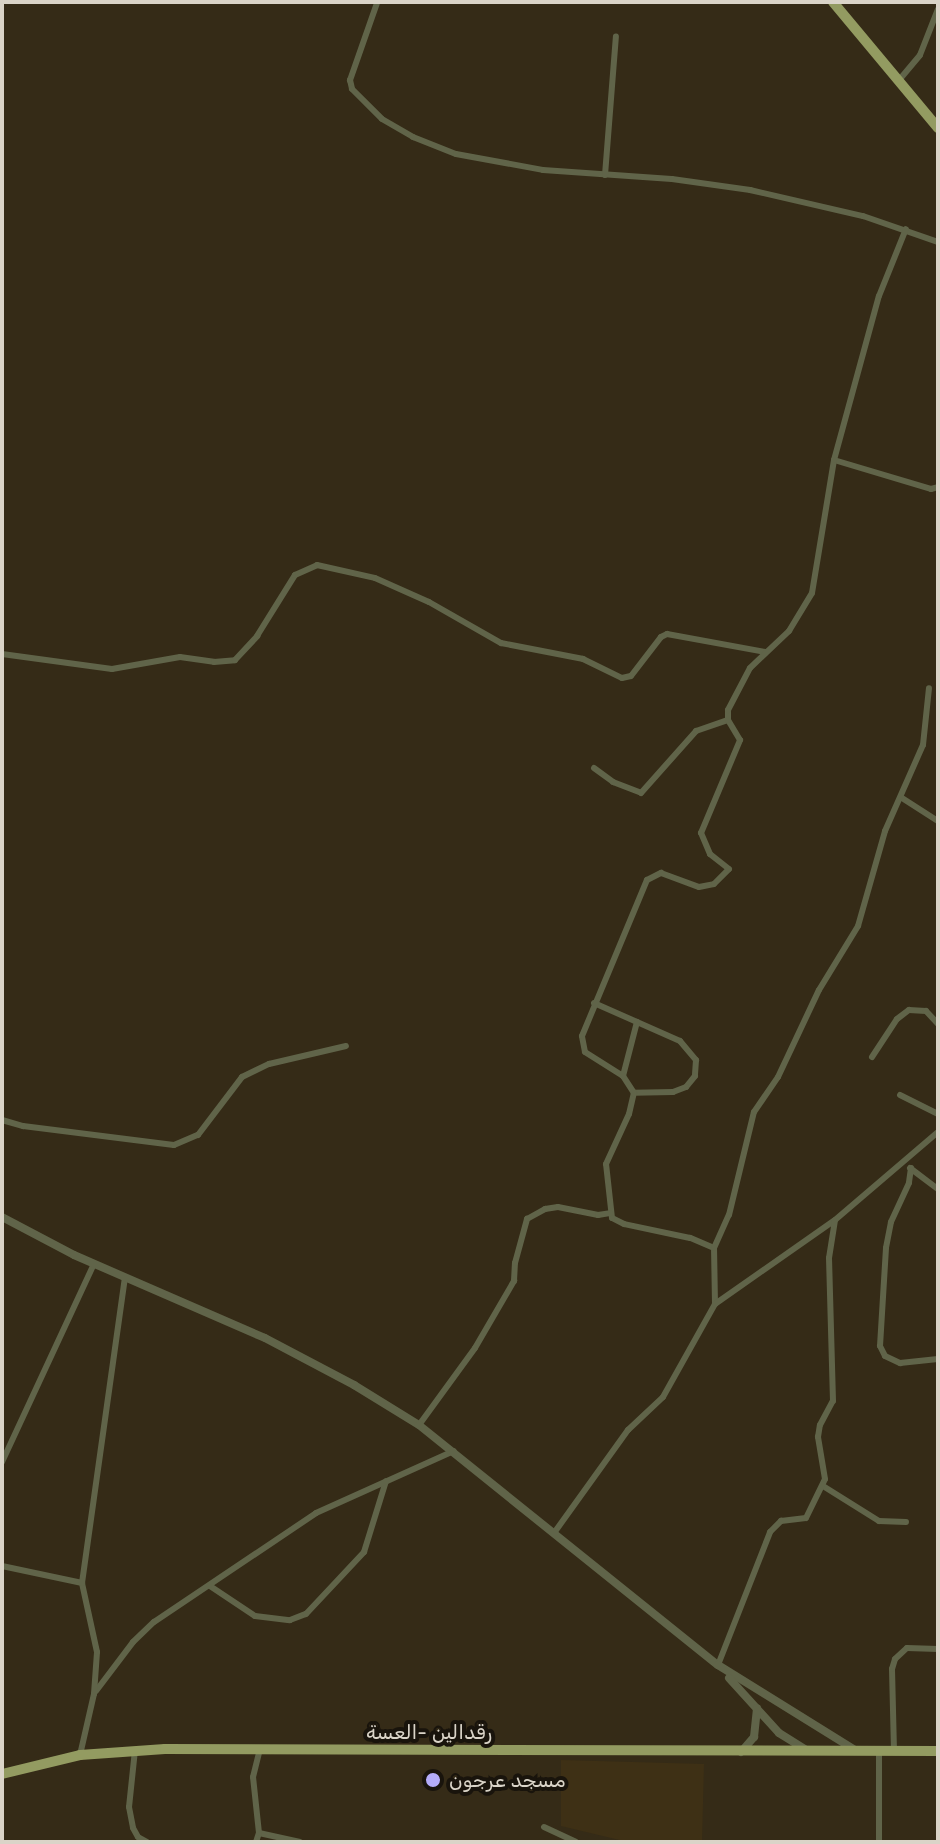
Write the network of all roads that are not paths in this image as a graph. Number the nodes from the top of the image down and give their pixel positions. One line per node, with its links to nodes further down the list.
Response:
1 (833, 2): 5 (main road)
2 (377, 3): 7 (street)
3 (938, 9): 5 (street)
4 (616, 36): 7 (street)
5 (900, 79): 6 (main road)
6 (938, 128)
7 (605, 175): 8 (street)
8 (906, 229): 9 (street); 10 (street)
9 (938, 242)
10 (834, 460): 11 (street); 12 (street)
11 (938, 487)
12 (765, 652): 13 (street); 15 (street)
13 (2, 654)
14 (929, 688): 17 (street)
15 (728, 720): 16 (street); 19 (street)
16 (594, 768)
17 (902, 798): 18 (street); 36 (street)
18 (938, 821)
19 (594, 1003): 20 (street); 24 (street)
20 (637, 1022): 24 (street); 25 (street)
21 (938, 1024): 23 (street)
22 (346, 1046): 28 (street)
23 (872, 1057)
24 (623, 1076): 25 (street)
25 (634, 1093): 33 (street)
26 (900, 1095): 27 (street)
27 (938, 1114)
28 (2, 1120)
29 (938, 1132): 30 (street)
30 (907, 1161): 31 (street); 35 (street)
31 (911, 1168): 32 (street); 40 (street)
32 (938, 1189)
33 (610, 1213): 36 (street); 41 (street)
34 (2, 1217): 37 (street)
35 (835, 1220): 39 (street); 45 (street)
36 (714, 1248): 39 (street)
37 (94, 1264): 38 (street); 43 (street)
38 (125, 1278): 41 (street); 49 (street)
39 (715, 1304): 47 (street)
40 (938, 1359)
41 (419, 1425): 42 (street)
42 (455, 1451): 44 (street); 47 (street)
43 (2, 1462)
44 (386, 1481): 50 (street); 50 (street)
45 (823, 1486): 46 (street); 52 (street)
46 (906, 1522)
47 (554, 1533): 52 (street)
48 (2, 1566): 49 (street)
49 (82, 1583): 53 (street)
50 (210, 1586): 53 (street)
51 (938, 1649): 57 (street)
52 (718, 1665): 54 (street); 61 (street)
53 (94, 1694): 63 (street)
54 (757, 1708): 59 (street); 60 (street)
55 (260, 1749): 56 (main road, رقدالين -العسة); 59 (main road, رقدالين -العسة); 66 (street)
56 (135, 1750): 63 (main road, رقدالين -العسة); 67 (street)
57 (894, 1751): 58 (main road, رقدالين -العسة); 62 (main road, رقدالين -العسة)
58 (938, 1751)
59 (741, 1752): 60 (main road, رقدالين -العسة)
60 (810, 1752): 61 (main road, رقدالين -العسة)
61 (858, 1752): 62 (main road, رقدالين -العسة)
62 (879, 1752): 71 (street)
63 (80, 1755): 64 (main road, رقدالين -العسة)
64 (2, 1774)
65 (544, 1827): 70 (street)
66 (259, 1833): 68 (street); 69 (street)
67 (147, 1842)
68 (256, 1842)
69 (300, 1842)
70 (576, 1842)
71 (879, 1842)

